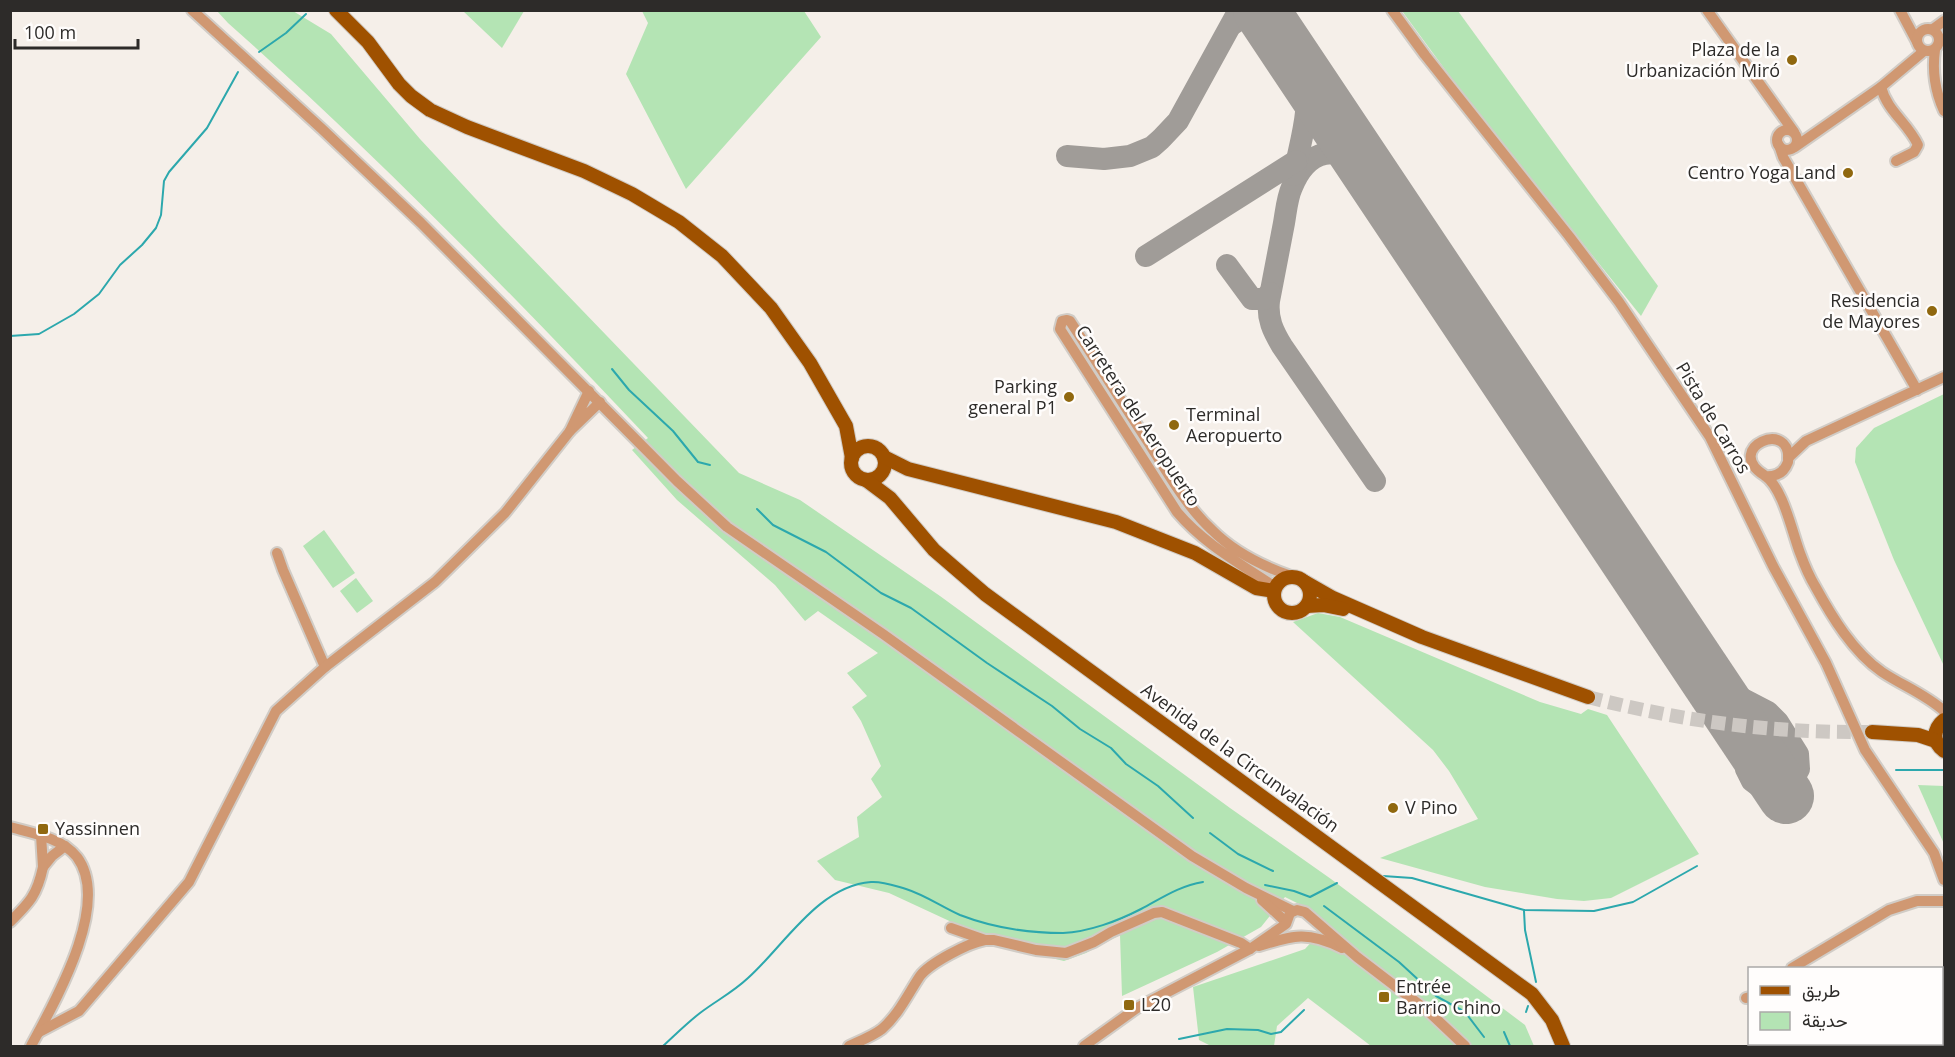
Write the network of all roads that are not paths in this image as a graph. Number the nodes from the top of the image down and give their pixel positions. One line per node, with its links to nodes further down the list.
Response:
1 (192, 10): 20 (street)
2 (336, 10): 22 (main road)
3 (1392, 10): 56 (street, Pista de Carros)
4 (1707, 10): 10 (street)
5 (1902, 14): 7 (street); 8 (street)
6 (1944, 21): 7 (street)
7 (1935, 30): 8 (street); 8 (street)
8 (1924, 47): 9 (street); 11 (street)
9 (1881, 87): 13 (street); 15 (street)
10 (1774, 106): 12 (street); 14 (street)
11 (1944, 111)
12 (1795, 134): 13 (street); 14 (street); 14 (street)
13 (1809, 138): 14 (street)
14 (1785, 145): 19 (street)
15 (1896, 161)
16 (1100, 367): 17 (street); 17 (street, Carretera del Aeropuerto); 23 (street, Carretera del Aeropuerto)
17 (1090, 374): 23 (street, Carretera del Aeropuerto)
18 (1944, 377): 19 (street)
19 (1917, 390): 25 (street)
20 (590, 392): 21 (street); 24 (street)
21 (600, 402): 24 (street); 57 (street)
22 (846, 426): 27 (main road); 28 (main road)
23 (1131, 427): 33 (street, Carretera del Aeropuerto); 35 (street, Carretera del Aeropuerto)
24 (570, 430): 46 (street)
25 (1806, 441): 26 (street); 29 (street)
26 (1782, 444): 29 (street); 32 (street)
27 (871, 446): 28 (main road); 30 (main road)
28 (852, 458): 34 (main road)
29 (1788, 458): 31 (street)
30 (883, 467): 34 (main road); 37 (main road); 41 (main road)
31 (1781, 472): 32 (street); 36 (street)
32 (1765, 476): 36 (street)
33 (1171, 478): 35 (street); 39 (street, Carretera del Aeropuerto)
34 (866, 480): 37 (main road)
35 (1160, 485): 42 (street, Carretera del Aeropuerto)
36 (1780, 497): 48 (street)
37 (890, 498): 74 (main road, Avenida de la Circunvalación)
38 (278, 553): 46 (street)
39 (1291, 576): 40 (main road); 42 (main road)
40 (1305, 582): 44 (main road); 45 (main road)
41 (1250, 585): 42 (main road); 43 (main road)
42 (1274, 589): 43 (main road)
43 (1278, 606): 44 (main road)
44 (1307, 606): 45 (main road)
45 (1368, 614): 47 (main road)
46 (325, 668): 69 (street)
47 (1588, 697)
48 (1935, 703): 49 (street); 51 (street)
49 (1944, 711)
50 (1872, 732): 51 (main road)
51 (1940, 733)
52 (10, 826): 53 (street)
53 (41, 835): 54 (street); 55 (street)
54 (65, 846): 55 (street); 69 (street)
55 (44, 867): 61 (street)
56 (1944, 880)
57 (1249, 889): 59 (street); 62 (street)
58 (1944, 900): 68 (street)
59 (1293, 911): 60 (street); 62 (street)
60 (1311, 918): 64 (street); 67 (street)
61 (10, 922)
62 (1286, 923): 64 (street); 66 (street)
63 (951, 928): 65 (street)
64 (1300, 935): 66 (street); 67 (street)
65 (985, 940): 66 (street); 71 (street)
66 (1250, 949): 72 (street)
67 (1357, 957): 73 (street)
68 (1795, 967)
69 (39, 1032): 70 (street)
70 (31, 1047)
71 (849, 1047)
72 (1084, 1047)
73 (1465, 1047)
74 (1563, 1047)

